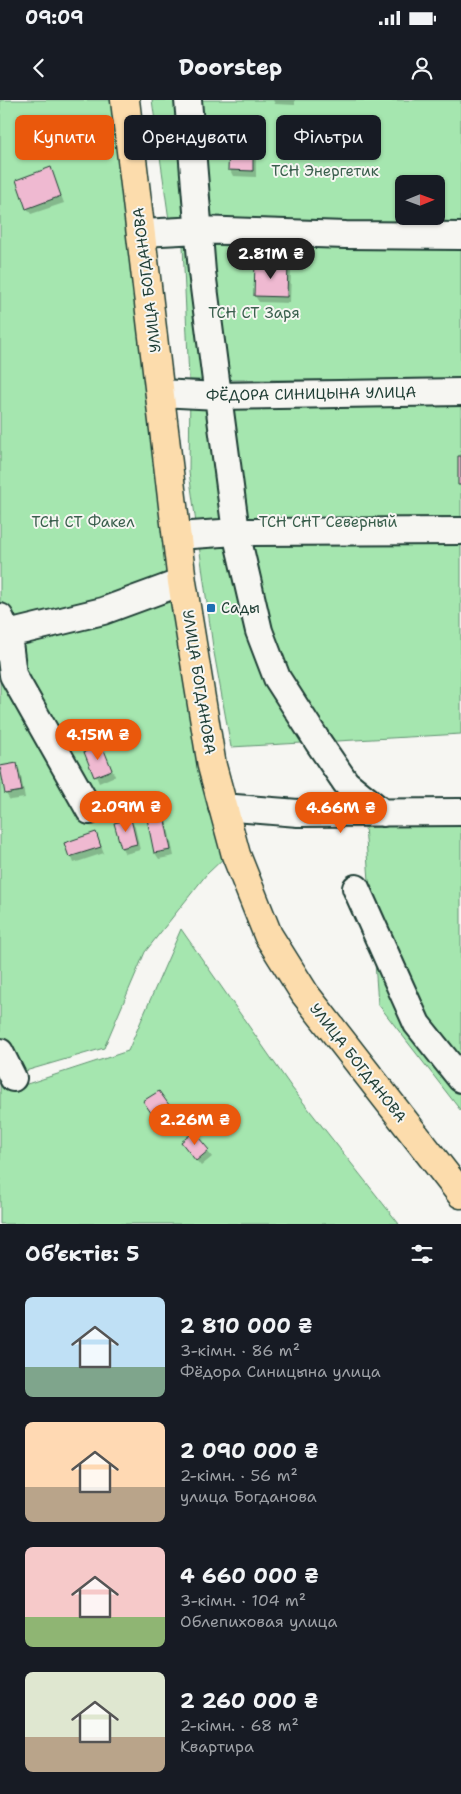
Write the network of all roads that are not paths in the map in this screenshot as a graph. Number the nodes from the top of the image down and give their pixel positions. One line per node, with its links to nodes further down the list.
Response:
1 (125, 100): 4 (main road, УЛИЦА БОГДАНОВА)
2 (188, 100): 3 (street)
3 (199, 230): 4 (street); 5 (street); 8 (street)
4 (142, 233): 7 (main road, УЛИЦА БОГДАНОВА)
5 (461, 236)
6 (461, 392): 8 (street, ФЁДОРА СИНИЦЫНА УЛИЦА)
7 (160, 393): 8 (street, ФЁДОРА СИНИЦЫНА УЛИЦА); 11 (main road, УЛИЦА БОГДАНОВА)
8 (218, 396): 10 (street)
9 (461, 531): 10 (street)
10 (236, 532): 11 (street); 17 (street)
11 (177, 536): 12 (main road, УЛИЦА БОГДАНОВА)
12 (182, 582): 13 (street); 14 (main road, УЛИЦА БОГДАНОВА)
13 (4, 625): 15 (street)
14 (222, 807): 17 (street); 22 (main road, УЛИЦА БОГДАНОВА)
15 (90, 811)
16 (461, 812): 17 (street)
17 (383, 813)
18 (356, 888): 21 (street)
19 (0, 1052): 20 (street)
20 (13, 1078)
21 (461, 1079)
22 (461, 1194)

